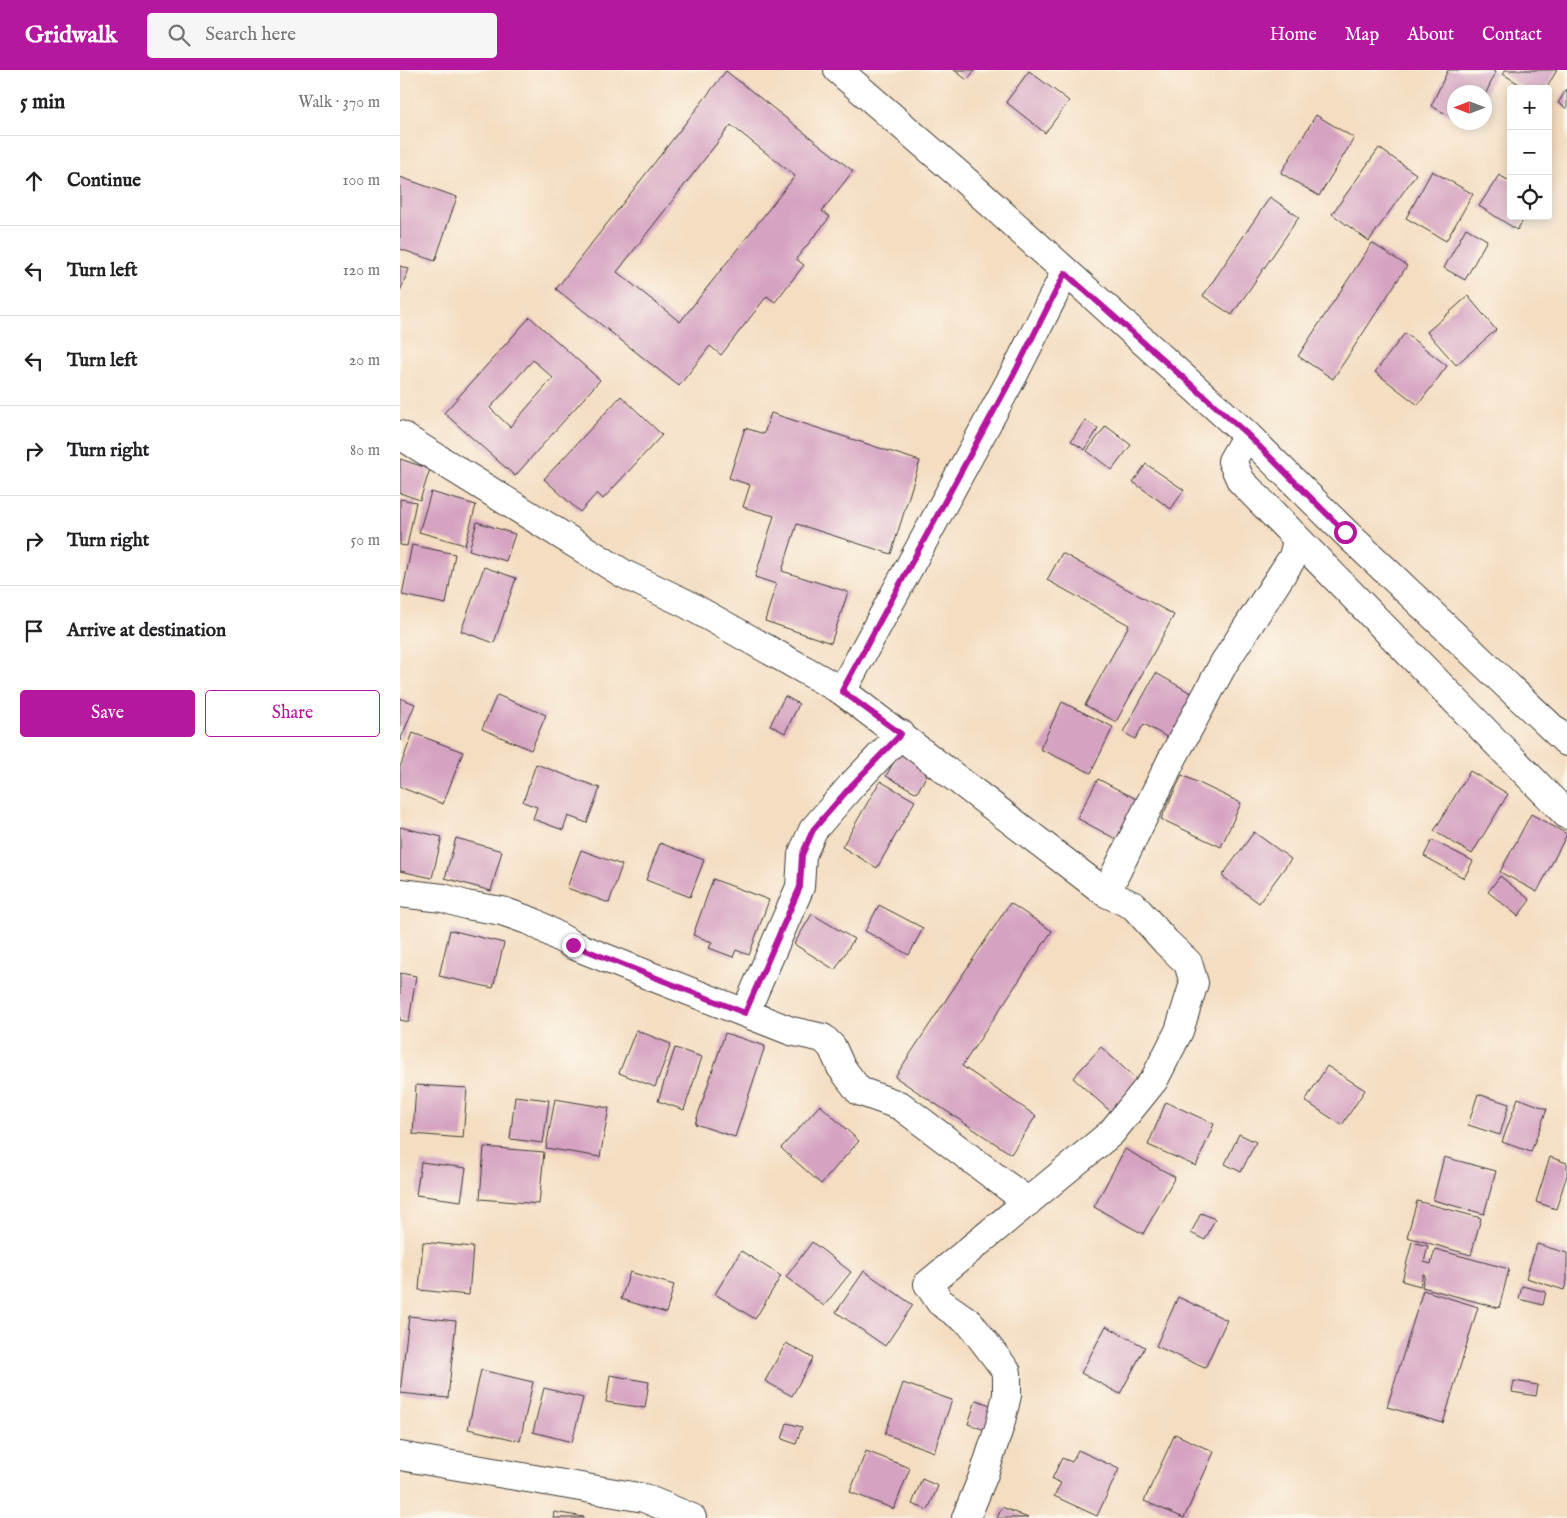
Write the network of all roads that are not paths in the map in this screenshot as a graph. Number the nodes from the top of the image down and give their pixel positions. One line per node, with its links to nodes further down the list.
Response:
1 (838, 70): 2 (street)
2 (1065, 273): 3 (street); 6 (street)
3 (1247, 434): 5 (street); 8 (street)
4 (400, 435): 6 (street)
5 (1298, 540): 9 (street); 11 (street)
6 (842, 691): 7 (street)
7 (901, 734): 11 (street); 12 (street)
8 (1567, 742)
9 (1567, 815)
10 (400, 893): 12 (street)
11 (1106, 893): 13 (street)
12 (745, 1013): 13 (street)
13 (1028, 1202): 16 (street)
14 (400, 1456): 15 (street)
15 (692, 1518)
16 (966, 1518)

